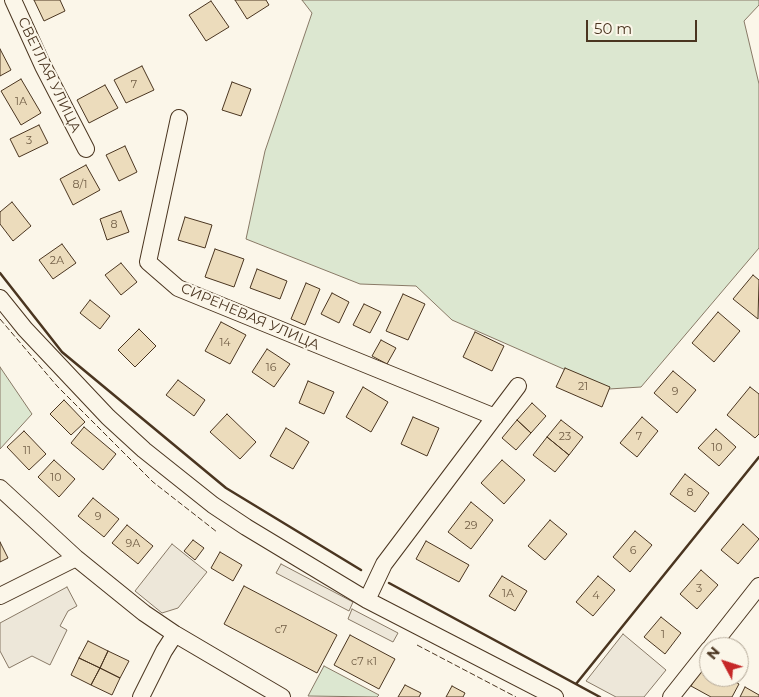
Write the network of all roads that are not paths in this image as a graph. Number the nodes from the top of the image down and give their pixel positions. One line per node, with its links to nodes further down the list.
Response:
1 (13, 0): 3 (street, СВЕТЛАЯ УЛИЦА)
2 (179, 118): 6 (street, СИРЕНЕВАЯ УЛИЦА)
3 (86, 149)
4 (0, 298): 11 (street)
5 (518, 386): 6 (street)
6 (495, 417): 11 (street)
7 (0, 488): 8 (street)
8 (76, 558): 10 (street); 12 (street)
9 (759, 586): 13 (street)
10 (0, 596)
11 (367, 600): 17 (street)
12 (175, 634): 15 (street); 16 (street)
13 (719, 637)
14 (699, 661): 18 (street)
15 (272, 695)
16 (141, 697)
17 (555, 697)
18 (670, 697)

